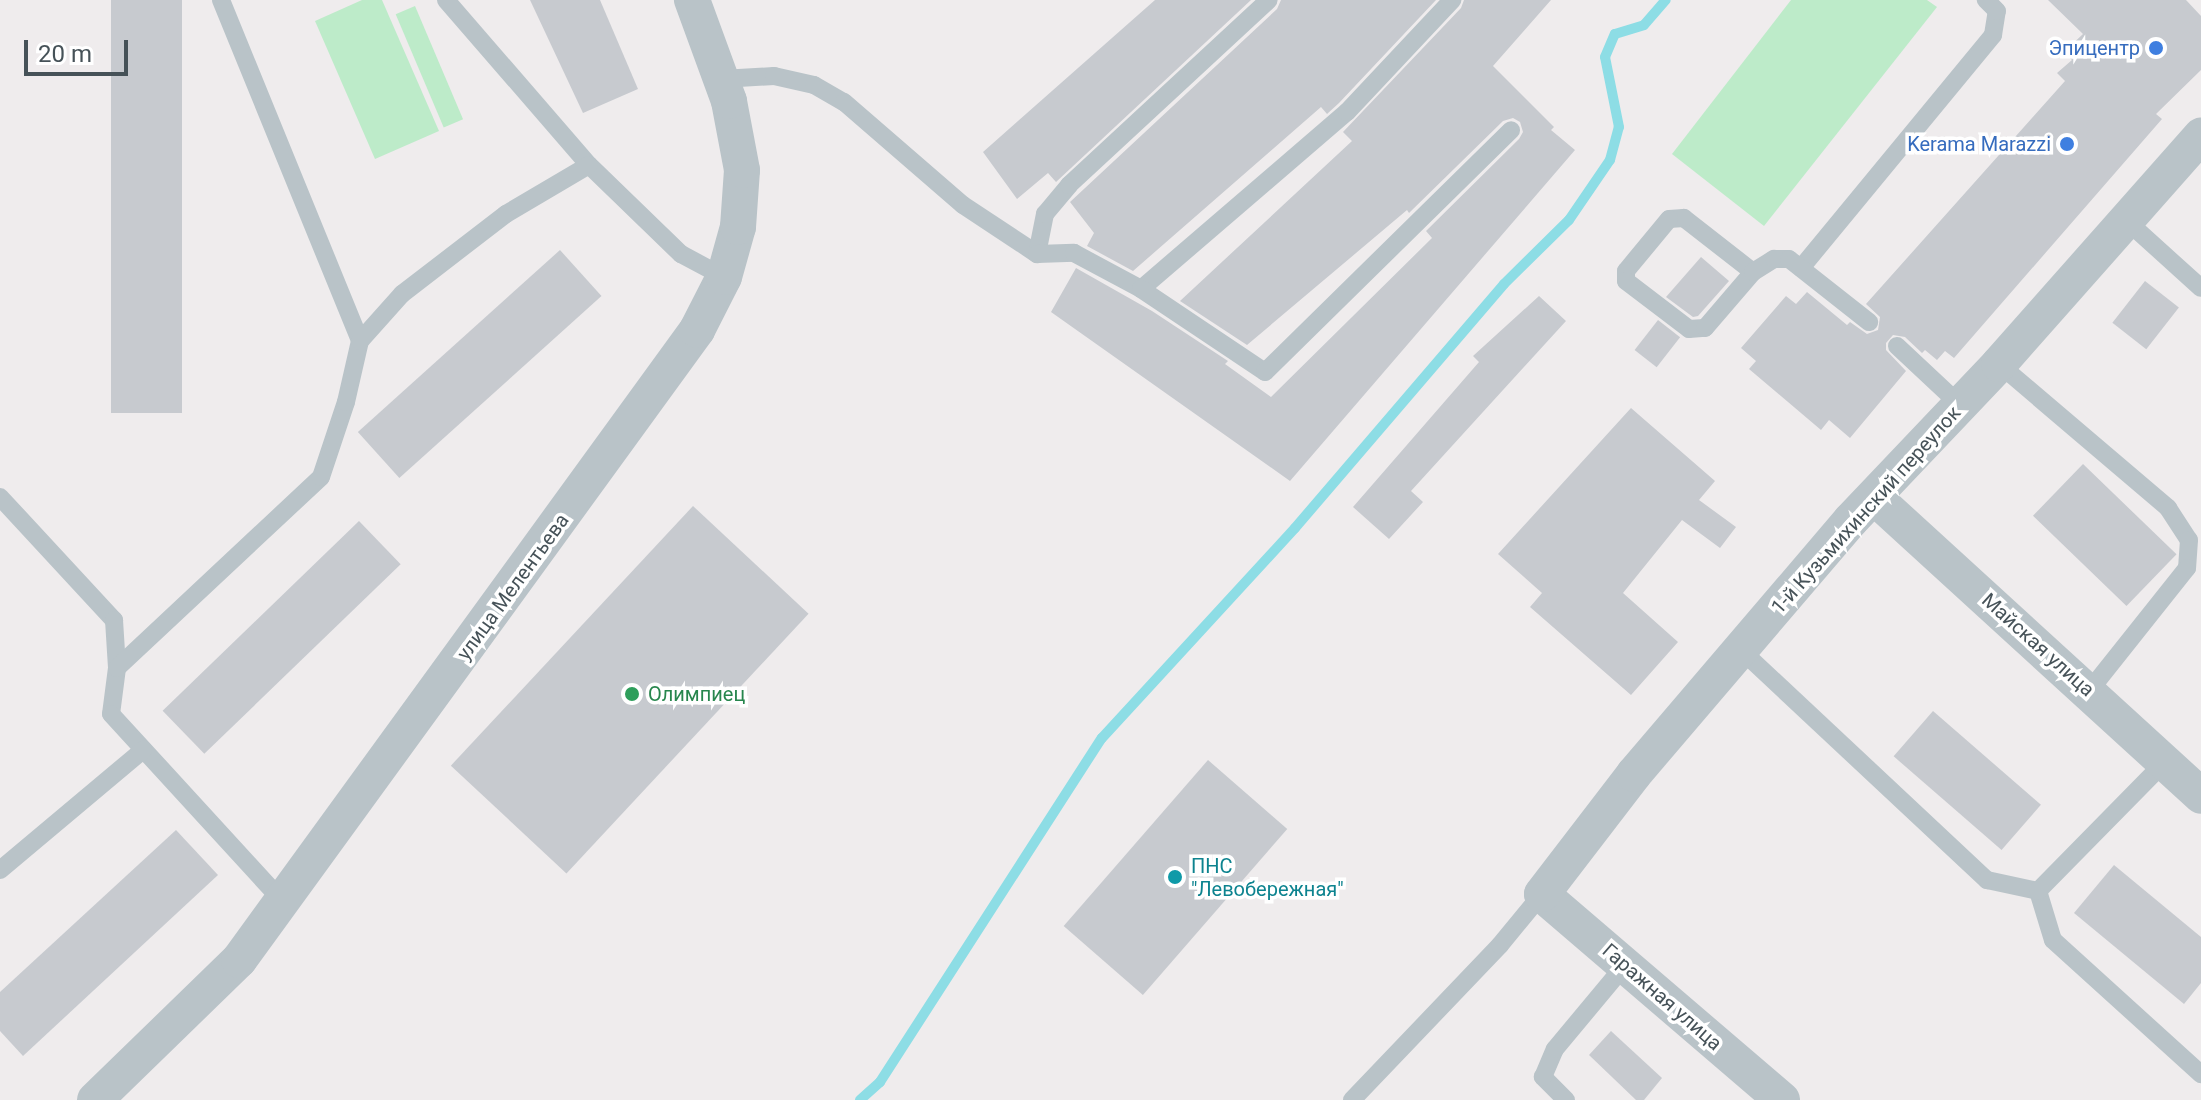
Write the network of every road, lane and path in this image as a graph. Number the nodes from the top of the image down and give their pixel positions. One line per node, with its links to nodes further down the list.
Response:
1 (221, 0): 19 (lane)
2 (446, 0): 10 (lane)
3 (692, 0): 7 (street, улица Мелентьева)
4 (1269, 0): 12 (lane)
5 (1452, 0): 17 (lane)
6 (1986, 0): 13 (lane)
7 (721, 79): 12 (lane); 15 (street, улица Мелентьева)
8 (1511, 130): 17 (lane)
9 (2201, 136): 11 (street, 1-й Кузьмихинский переулок)
10 (589, 165): 15 (lane); 19 (lane)
11 (2128, 222): 16 (lane); 21 (street, 1-й Кузьмихинский переулок)
12 (1037, 254): 17 (lane)
13 (1801, 268): 14 (lane); 18 (lane)
14 (1753, 272): 14 (lane)
15 (724, 277): 34 (street, улица Мелентьева)
16 (2201, 288)
17 (1141, 289)
18 (1869, 322)
19 (360, 341): 26 (lane)
20 (1897, 346): 22 (lane)
21 (1999, 364): 22 (street, 1-й Кузьмихинский переулок); 27 (lane)
22 (1960, 405): 24 (street, 1-й Кузьмихинский переулок)
23 (0, 497): 26 (lane)
24 (1874, 497): 25 (street, 1-й Кузьмихинский переулок); 27 (street, Майская улица)
25 (1741, 650): 32 (lane); 33 (street, 1-й Кузьмихинский переулок)
26 (117, 668): 28 (lane)
27 (2089, 691): 29 (street, Майская улица)
28 (143, 750): 31 (lane); 34 (lane)
29 (2164, 763): 30 (street, Майская улица); 32 (lane)
30 (2201, 796)
31 (0, 870)
32 (2038, 891): 36 (lane)
33 (1542, 894): 35 (street, Гаражная улица); 38 (lane)
34 (283, 902): 37 (street, улица Мелентьева)
35 (1625, 965): 39 (lane); 40 (street, Гаражная улица)
36 (2201, 1074)
37 (95, 1100)
38 (1352, 1100)
39 (1566, 1100)
40 (1782, 1100)

